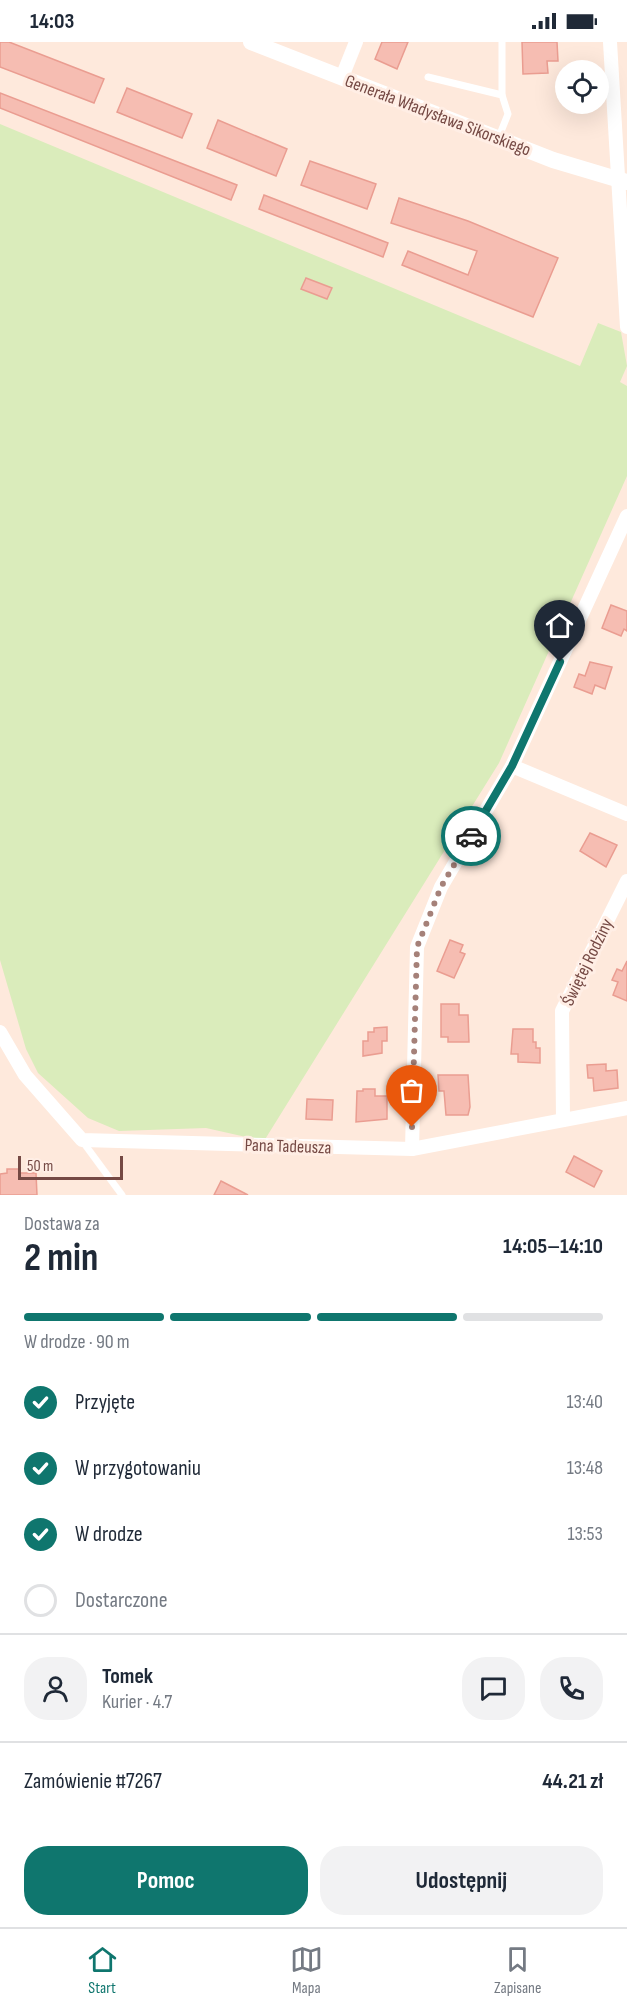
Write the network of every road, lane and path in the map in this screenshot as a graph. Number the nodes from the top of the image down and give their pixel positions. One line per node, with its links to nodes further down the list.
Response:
1 (251, 42): 5 (street, Generała Władysława Sikorskiego)
2 (356, 42): 5 (street)
3 (502, 42): 7 (lane)
4 (610, 42): 9 (street)
5 (342, 77): 8 (street, Generała Władysława Sikorskiego)
6 (428, 77): 7 (lane)
7 (502, 95): 8 (lane)
8 (498, 139): 9 (street, Generała Władysława Sikorskiego)
9 (622, 181): 10 (street)
10 (627, 327)
11 (627, 516): 12 (street)
12 (512, 766): 13 (street); 19 (street)
13 (627, 814)
14 (627, 881): 17 (street, Świętej Rodziny)
15 (0, 1032): 18 (street)
16 (627, 1108): 17 (street, Pana Tadeusza)
17 (563, 1120): 19 (street, Pana Tadeusza)
18 (82, 1140): 19 (street, Pana Tadeusza); 20 (lane)
19 (412, 1149)
20 (122, 1195)

